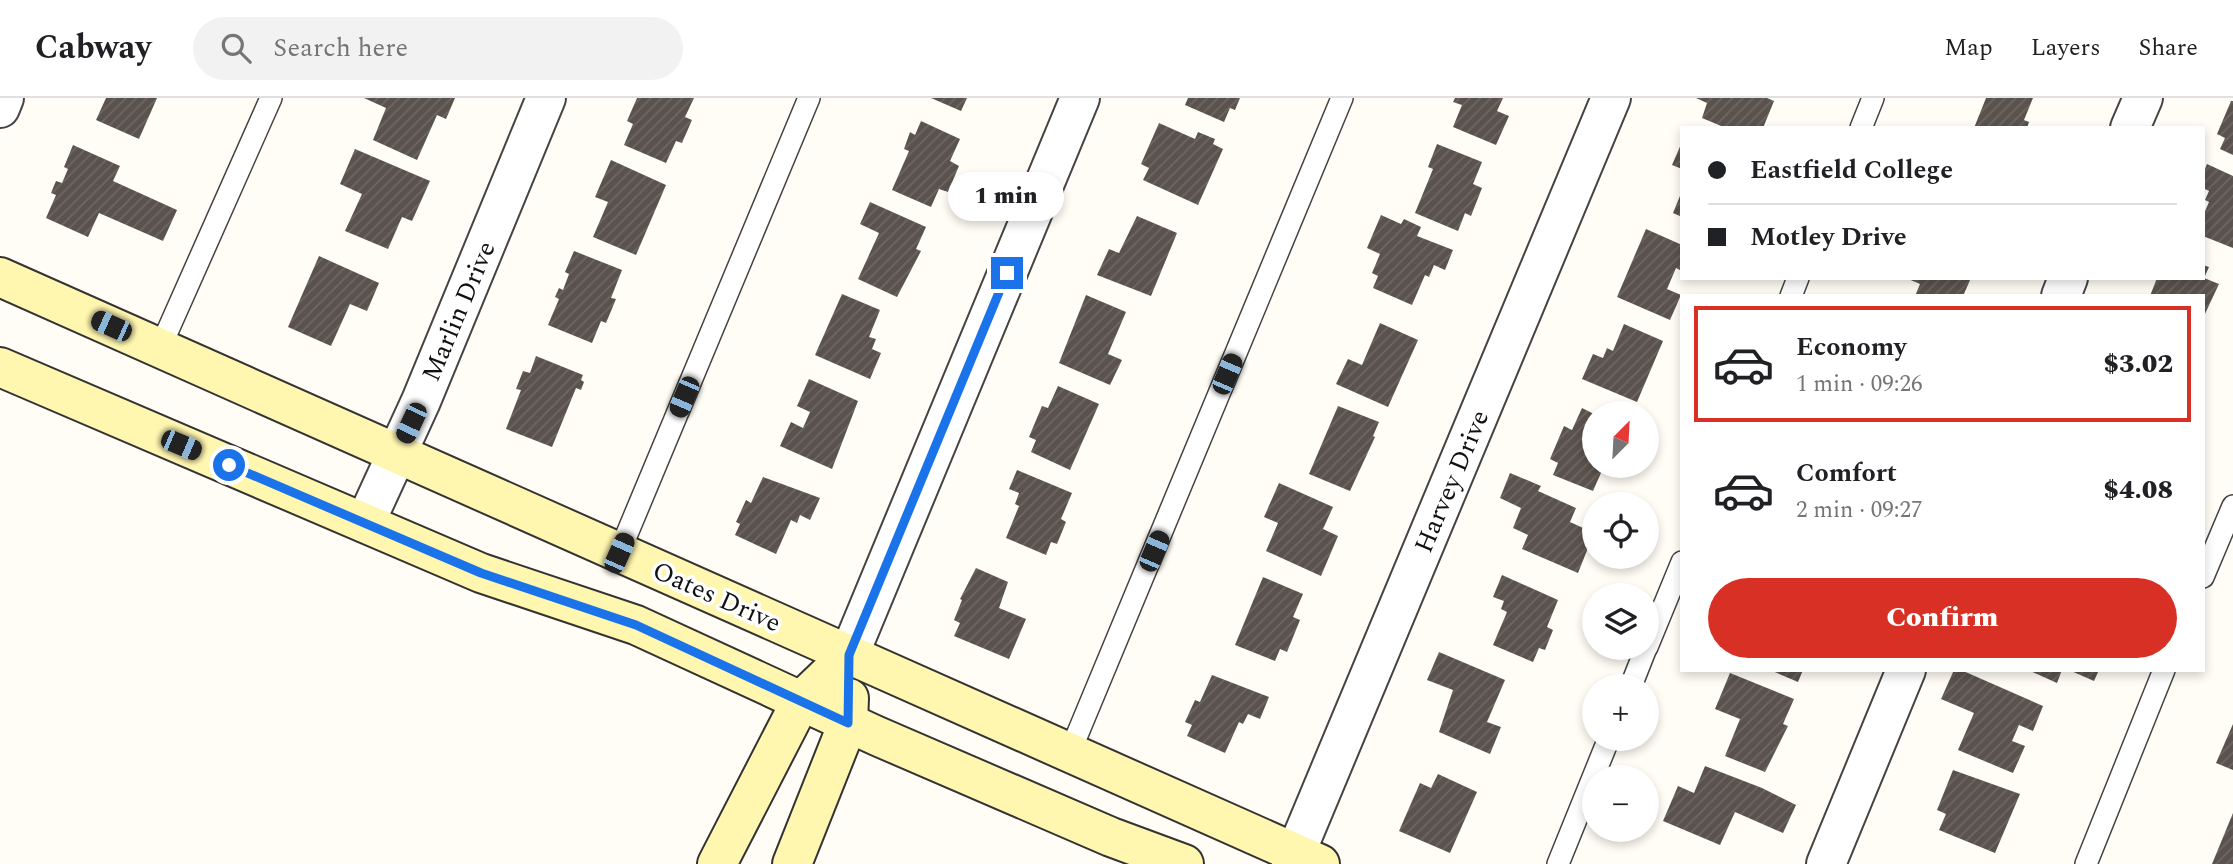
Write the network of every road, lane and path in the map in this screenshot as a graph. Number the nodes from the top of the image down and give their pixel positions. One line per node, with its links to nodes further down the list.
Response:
1 (4, 98): 10 (street)
2 (271, 98): 14 (lane)
3 (547, 98): 18 (street, Marlin Drive)
4 (809, 98): 21 (lane)
5 (1080, 98): 25 (street)
6 (1342, 98): 31 (lane)
7 (1611, 98): 32 (street, Harvey Drive)
8 (1873, 98): 11 (lane)
9 (2143, 98): 12 (street)
10 (0, 108)
11 (1862, 126)
12 (2131, 126)
13 (0, 277): 14 (main road, Oates Drive)
14 (160, 348): 18 (main road, Oates Drive)
15 (0, 368): 16 (main road)
16 (57, 392): 17 (main road); 20 (main road)
17 (0, 393)
18 (396, 454): 20 (street, Marlin Drive); 21 (main road, Oates Drive)
19 (2233, 506): 23 (lane)
20 (365, 523): 28 (main road)
21 (619, 553): 25 (main road, Oates Drive)
22 (1680, 567): 24 (lane)
23 (2205, 572)
24 (1659, 618)
25 (849, 655): 28 (main road); 29 (main road); 31 (main road, Oates Drive)
26 (1905, 672): 37 (street)
27 (2163, 672): 38 (lane)
28 (800, 701): 29 (main road); 33 (main road)
29 (848, 723): 34 (main road); 35 (main road)
30 (1604, 751): 36 (lane)
31 (1070, 752): 32 (main road, Oates Drive)
32 (1302, 860)
33 (717, 864)
34 (792, 864)
35 (1184, 864)
36 (1558, 864)
37 (1826, 864)
38 (2086, 864)

